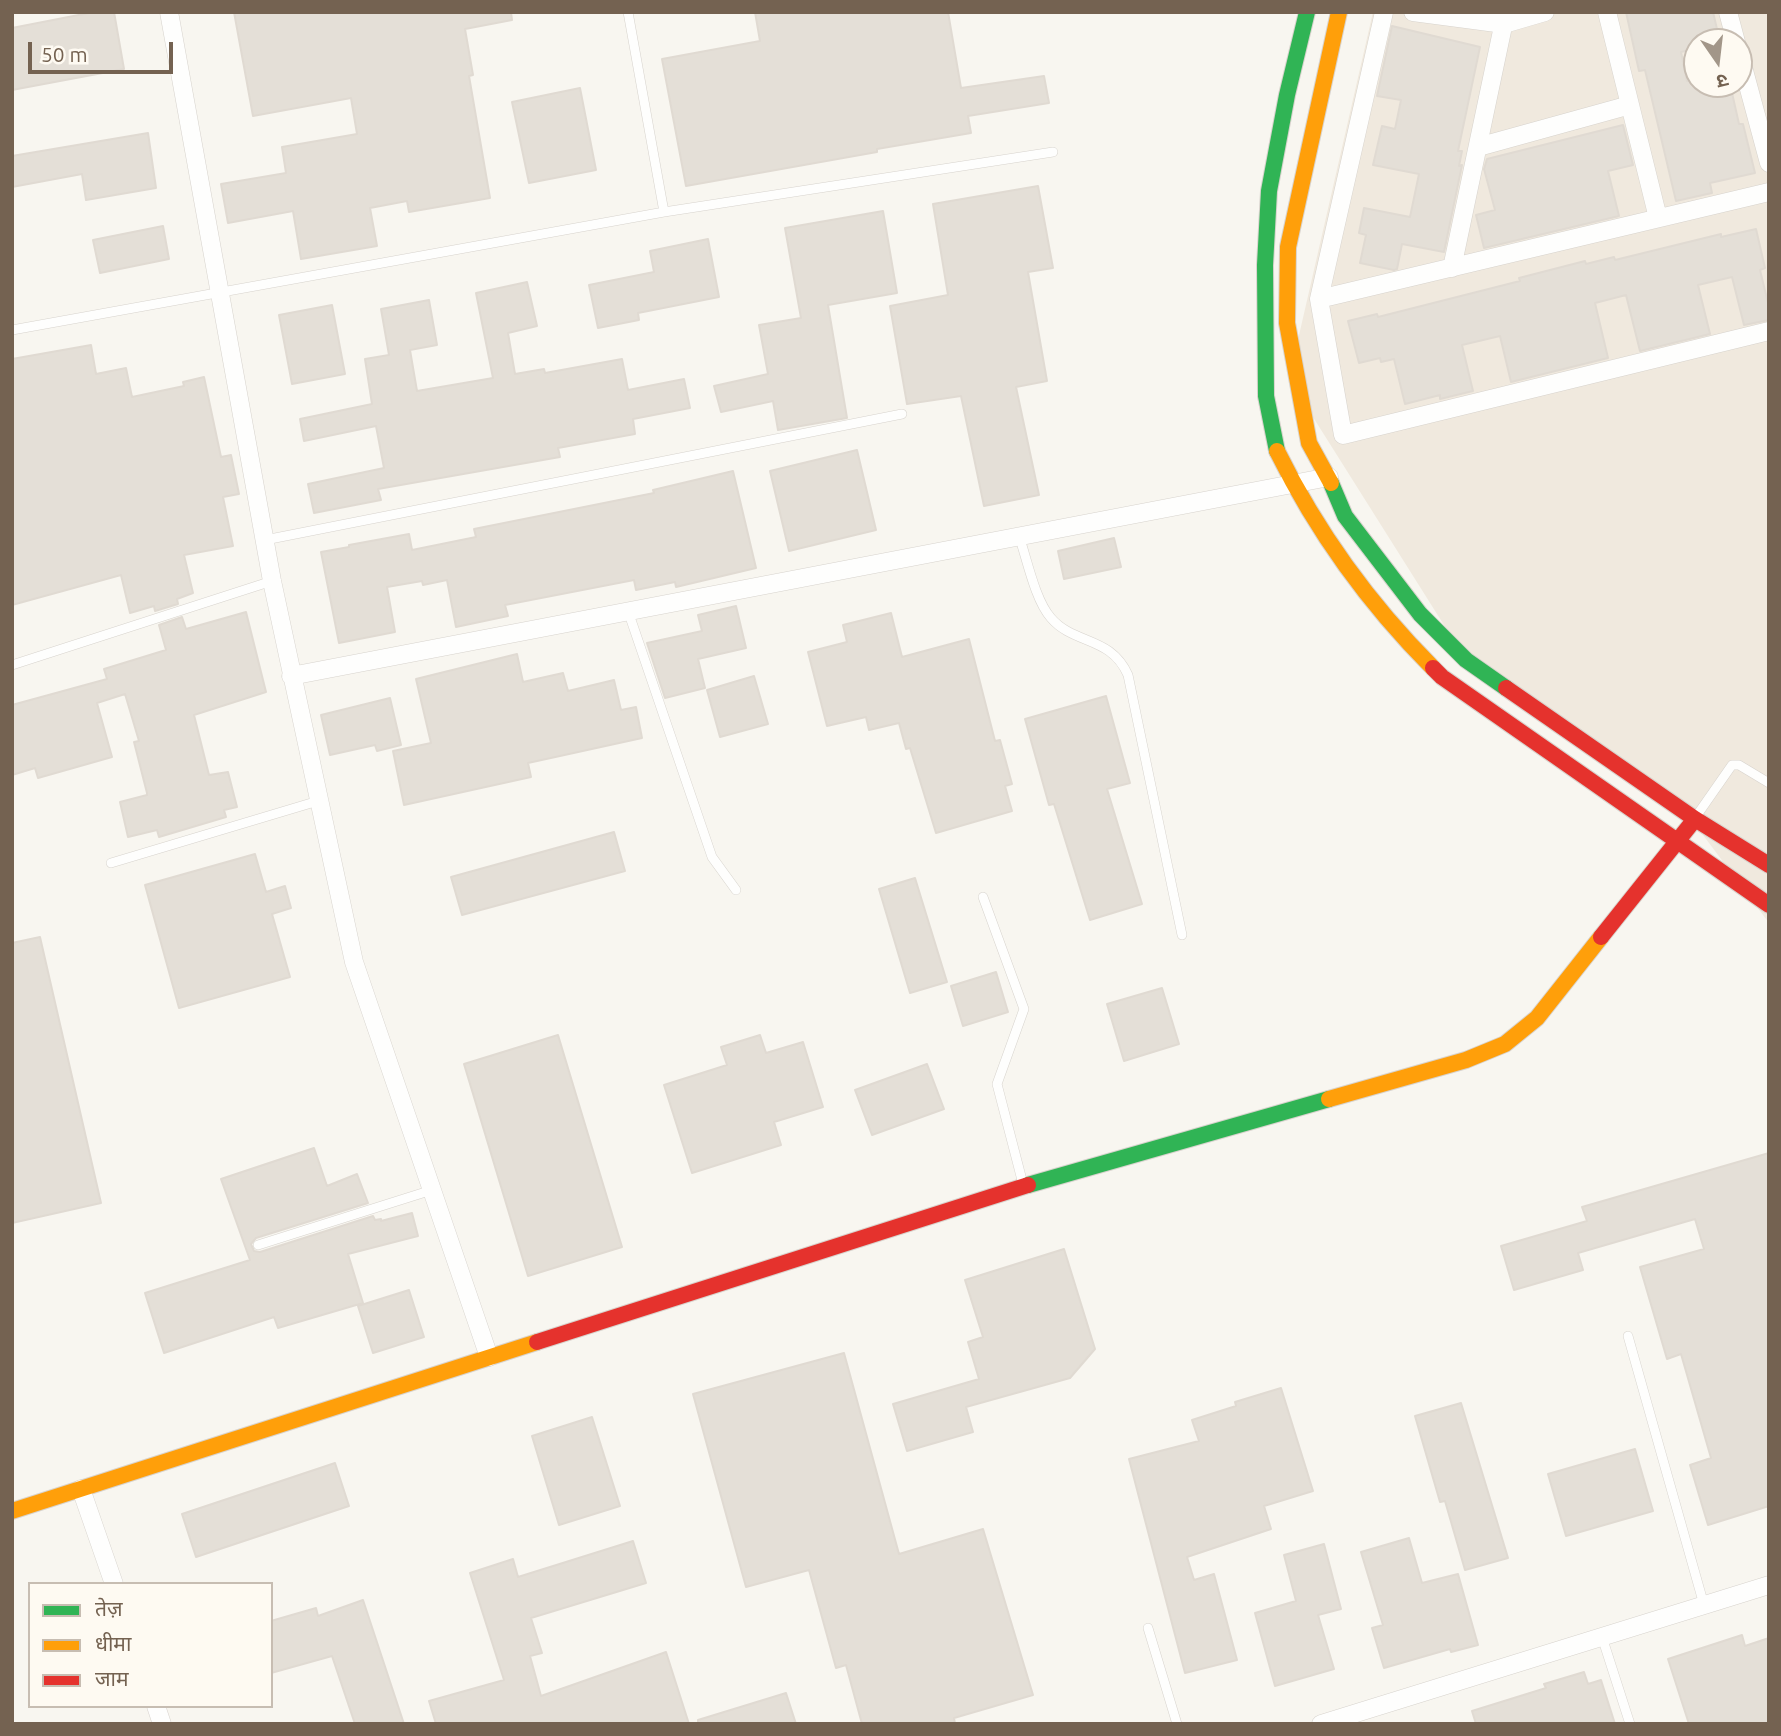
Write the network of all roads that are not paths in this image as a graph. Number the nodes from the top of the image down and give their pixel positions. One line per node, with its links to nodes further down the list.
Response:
1 (169, 12): 19 (street)
2 (628, 12): 16 (lane)
3 (1307, 12): 25 (street)
4 (1339, 12): 24 (street)
5 (1384, 12): 20 (street)
6 (1413, 12): 9 (street)
7 (1545, 12): 9 (street)
8 (1607, 12): 11 (street)
9 (1505, 18): 12 (street)
10 (1751, 98): 14 (street)
11 (1630, 105): 12 (street); 17 (street)
12 (1478, 148): 18 (street)
13 (1054, 152): 16 (lane)
14 (1769, 163)
15 (1769, 192): 17 (street)
16 (664, 212): 19 (lane)
17 (1658, 218): 18 (street)
18 (1452, 268): 20 (street)
19 (219, 293): 21 (lane); 27 (street)
20 (1319, 299): 22 (street)
21 (12, 330)
22 (1769, 331)
23 (902, 414): 27 (lane)
24 (1329, 477): 25 (street); 34 (street)
25 (1293, 484): 26 (street); 35 (street)
26 (1020, 536): 29 (street); 41 (lane)
27 (265, 540): 28 (street)
28 (272, 581): 30 (lane); 31 (street)
29 (628, 611): 31 (street); 38 (lane)
30 (12, 666)
31 (291, 676): 33 (street)
32 (1769, 783): 34 (lane)
33 (318, 801): 36 (lane); 43 (street)
34 (1695, 819): 35 (street); 37 (street)
35 (1678, 843): 40 (street); 42 (street)
36 (111, 863)
37 (1769, 865)
38 (736, 890)
39 (983, 897): 42 (lane)
40 (1769, 905)
41 (1182, 935)
42 (1023, 1186): 46 (street)
43 (432, 1190): 44 (lane); 46 (street)
44 (258, 1245)
45 (1628, 1336): 51 (lane)
46 (489, 1357): 47 (street)
47 (82, 1489): 48 (street); 49 (street)
48 (12, 1511)
49 (113, 1582)
50 (1769, 1585): 51 (street)
51 (1704, 1605): 53 (street)
52 (1148, 1628): 54 (lane)
53 (1602, 1637): 55 (street); 56 (lane)
54 (1177, 1724)
55 (1321, 1724)
56 (1630, 1724)

